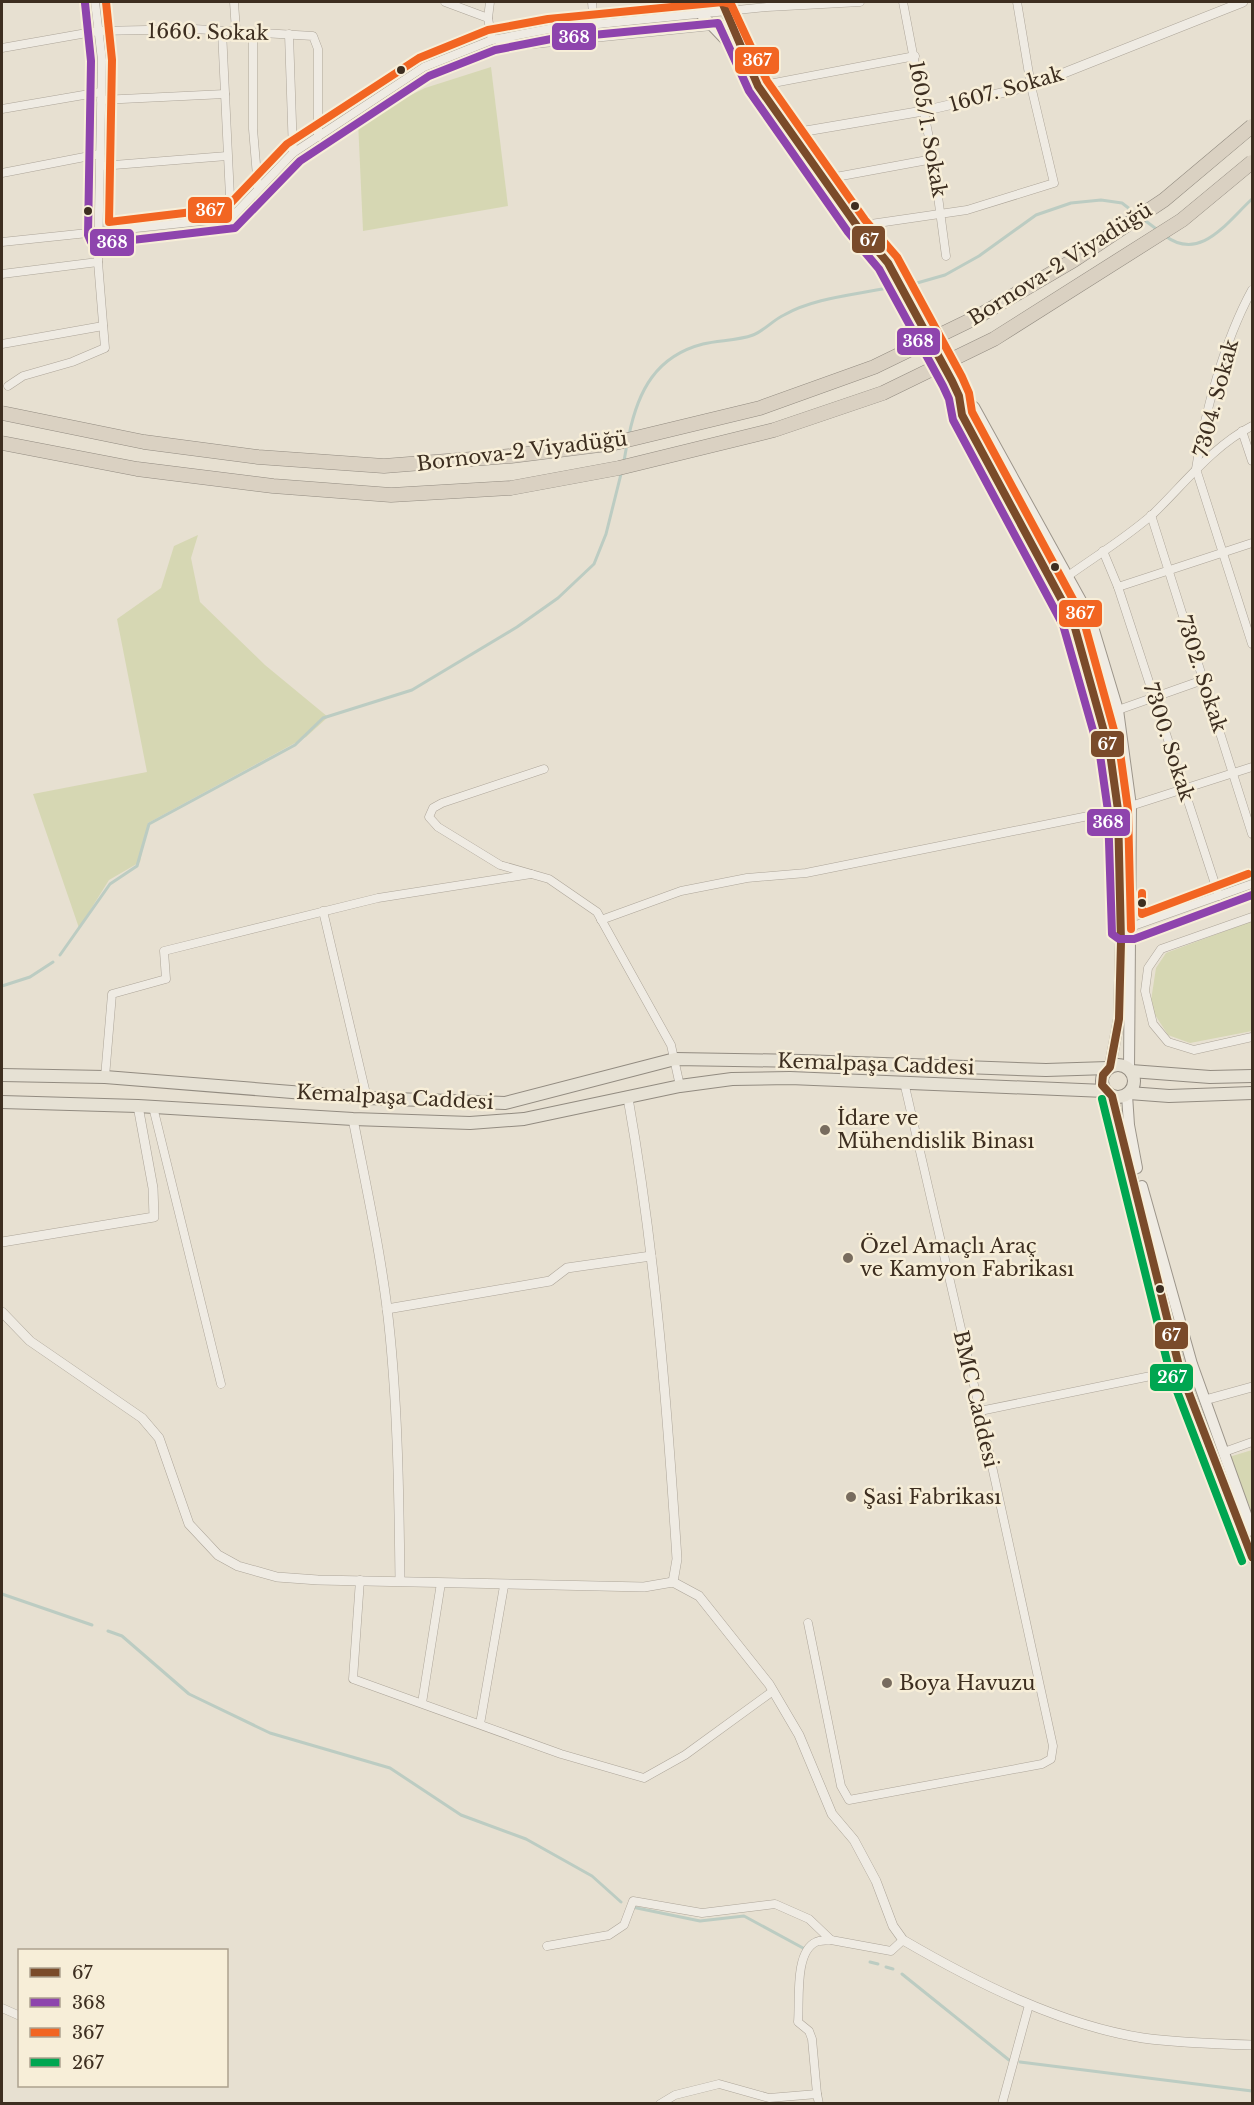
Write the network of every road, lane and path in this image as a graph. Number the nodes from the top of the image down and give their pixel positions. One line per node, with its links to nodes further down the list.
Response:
1 (95, 2): 17 (street)
2 (234, 2): 19 (street)
3 (445, 2): 13 (street)
4 (490, 2): 13 (street)
5 (592, 2): 15 (street)
6 (699, 2): 12 (main road)
7 (860, 2): 11 (street)
8 (903, 2): 24 (street, 1605/1. Sokak)
9 (1017, 2): 27 (street)
10 (1244, 2): 27 (street, 1607. Sokak)
11 (723, 7): 12 (street); 14 (main road)
12 (701, 14): 15 (street); 16 (main road)
13 (488, 18): 22 (street)
14 (731, 24): 16 (street); 25 (main road)
15 (594, 25): 22 (street)
16 (711, 25): 22 (street); 25 (main road)
17 (98, 31): 18 (street, 1660. Sokak); 23 (street, 1660. Sokak); 29 (street)
18 (222, 31): 19 (street, 1660. Sokak); 28 (street)
19 (236, 32): 20 (street, 1660. Sokak)
20 (253, 33): 21 (street, 1660. Sokak); 43 (street)
21 (290, 34): 34 (street, 1660. Sokak); 35 (street)
22 (492, 40): 34 (street)
23 (2, 48)
24 (915, 56): 26 (street); 31 (street, 1605/1. Sokak)
25 (745, 60): 26 (main road)
26 (758, 86): 33 (main road)
27 (1031, 86): 31 (street, 1607. Sokak); 44 (street)
28 (225, 94): 29 (street); 37 (street)
29 (101, 96): 30 (street); 36 (street)
30 (2, 109)
31 (923, 111): 33 (street, 1607. Sokak); 38 (street, 1605/1. Sokak)
32 (1252, 126): 59 (highway, Bornova-2 Viyadüğü, bridge)
33 (794, 133): 42 (main road)
34 (318, 137): 35 (street)
35 (293, 153): 43 (street)
36 (100, 154): 40 (street); 41 (street)
37 (227, 156): 40 (street); 45 (street)
38 (933, 159): 42 (street); 44 (street, 1605/1. Sokak)
39 (1252, 162): 62 (highway, Bornova-2 Viyadüğü, bridge)
40 (101, 166): 47 (street)
41 (2, 173)
42 (825, 179): 46 (main road)
43 (258, 188): 45 (street)
44 (942, 214): 46 (street); 49 (street, 1605/1. Sokak)
45 (231, 218): 47 (street)
46 (857, 226): 54 (main road)
47 (98, 234): 48 (street); 50 (street)
48 (2, 242)
49 (946, 256)
50 (98, 262): 51 (street); 53 (street)
51 (2, 274)
52 (1252, 290): 64 (street, 7304. Sokak)
53 (103, 326): 55 (street); 57 (street)
54 (926, 330)
55 (2, 344)
56 (952, 381): 58 (main road)
57 (8, 386)
58 (959, 396): 70 (main road); 81 (main road)
59 (2, 412)
60 (1252, 426): 61 (street)
61 (1242, 431): 63 (street); 64 (street)
62 (2, 443)
63 (1252, 461)
64 (1196, 469): 65 (street); 67 (street, 7304. Sokak)
65 (1151, 515): 68 (street); 69 (street, 7302. Sokak)
66 (1252, 543): 67 (street)
67 (1224, 550): 69 (street); 72 (street, 7304. Sokak)
68 (1103, 551): 70 (street); 71 (street, 7300. Sokak)
69 (1169, 570): 71 (street); 73 (street, 7302. Sokak)
70 (1068, 576): 75 (main road)
71 (1118, 587): 74 (street, 7300. Sokak)
72 (1252, 644)
73 (1203, 680): 74 (street); 78 (street, 7302. Sokak)
74 (1154, 696): 75 (street); 79 (street, 7300. Sokak)
75 (1118, 710): 80 (main road)
76 (1252, 767): 78 (street)
77 (544, 769): 83 (street)
78 (1234, 772): 79 (street); 82 (street, 7302. Sokak)
79 (1184, 789): 80 (street); 85 (street, 7300. Sokak)
80 (1131, 806): 81 (street); 89 (main road)
81 (1118, 810): 88 (street); 89 (main road)
82 (1252, 834)
83 (531, 874): 86 (street); 88 (street)
84 (1252, 884): 85 (street)
85 (1220, 896): 89 (street)
86 (323, 911): 96 (street); 102 (street)
87 (1252, 917): 90 (street)
88 (601, 920): 91 (street)
89 (1126, 929): 92 (main road); 93 (main road)
90 (1252, 1037)
91 (675, 1059): 92 (main road, Kemalpaşa Caddesi); 98 (street); 102 (main road, Kemalpaşa Caddesi)
92 (1109, 1067): 93 (main road, Kemalpaşa Caddesi); 100 (main road)
93 (1130, 1070): 95 (main road, Kemalpaşa Caddesi); 101 (main road)
94 (2, 1075): 96 (main road, Kemalpaşa Caddesi)
95 (1252, 1076)
96 (105, 1077): 102 (main road, Kemalpaşa Caddesi)
97 (904, 1082): 98 (main road, Kemalpaşa Caddesi); 100 (main road, Kemalpaşa Caddesi); 116 (street, BMC Caddesi)
98 (680, 1086): 103 (main road, Kemalpaşa Caddesi)
99 (1252, 1093): 101 (main road, Kemalpaşa Caddesi)
100 (1108, 1094): 101 (main road, Kemalpaşa Caddesi); 112 (main road)
101 (1128, 1094): 115 (main road)
102 (368, 1098)
103 (628, 1098): 107 (main road, Kemalpaşa Caddesi); 109 (street)
104 (2, 1102): 105 (main road, Kemalpaşa Caddesi)
105 (138, 1106): 106 (main road, Kemalpaşa Caddesi); 108 (street)
106 (153, 1107): 107 (main road, Kemalpaşa Caddesi); 113 (street)
107 (353, 1119): 110 (street)
108 (2, 1242)
109 (651, 1256): 110 (street); 123 (street)
110 (387, 1309): 122 (street)
111 (2, 1312): 121 (street)
112 (1180, 1370): 116 (street); 120 (main road)
113 (221, 1384)
114 (1252, 1387): 115 (street)
115 (1204, 1400): 118 (main road)
116 (980, 1411): 126 (street, BMC Caddesi)
117 (1252, 1443): 118 (street)
118 (1224, 1452): 119 (main road)
119 (1252, 1531)
120 (1252, 1557)
121 (360, 1580): 122 (street); 128 (street)
122 (400, 1581): 124 (street)
123 (673, 1582): 125 (street); 127 (street)
124 (441, 1583): 125 (street); 128 (street)
125 (504, 1586): 129 (street)
126 (808, 1623)
127 (773, 1691): 129 (street); 131 (street)
128 (422, 1703): 129 (street)
129 (480, 1724)
130 (831, 1940): 131 (street); 132 (street); 137 (street)
131 (903, 1940): 133 (street)
132 (547, 1946)
133 (1029, 2005): 136 (street); 140 (street)
134 (2, 2008): 135 (street)
135 (18, 2015)
136 (1252, 2045)
137 (817, 2094): 138 (street); 139 (street)
138 (660, 2103)
139 (819, 2103)
140 (1002, 2103)

